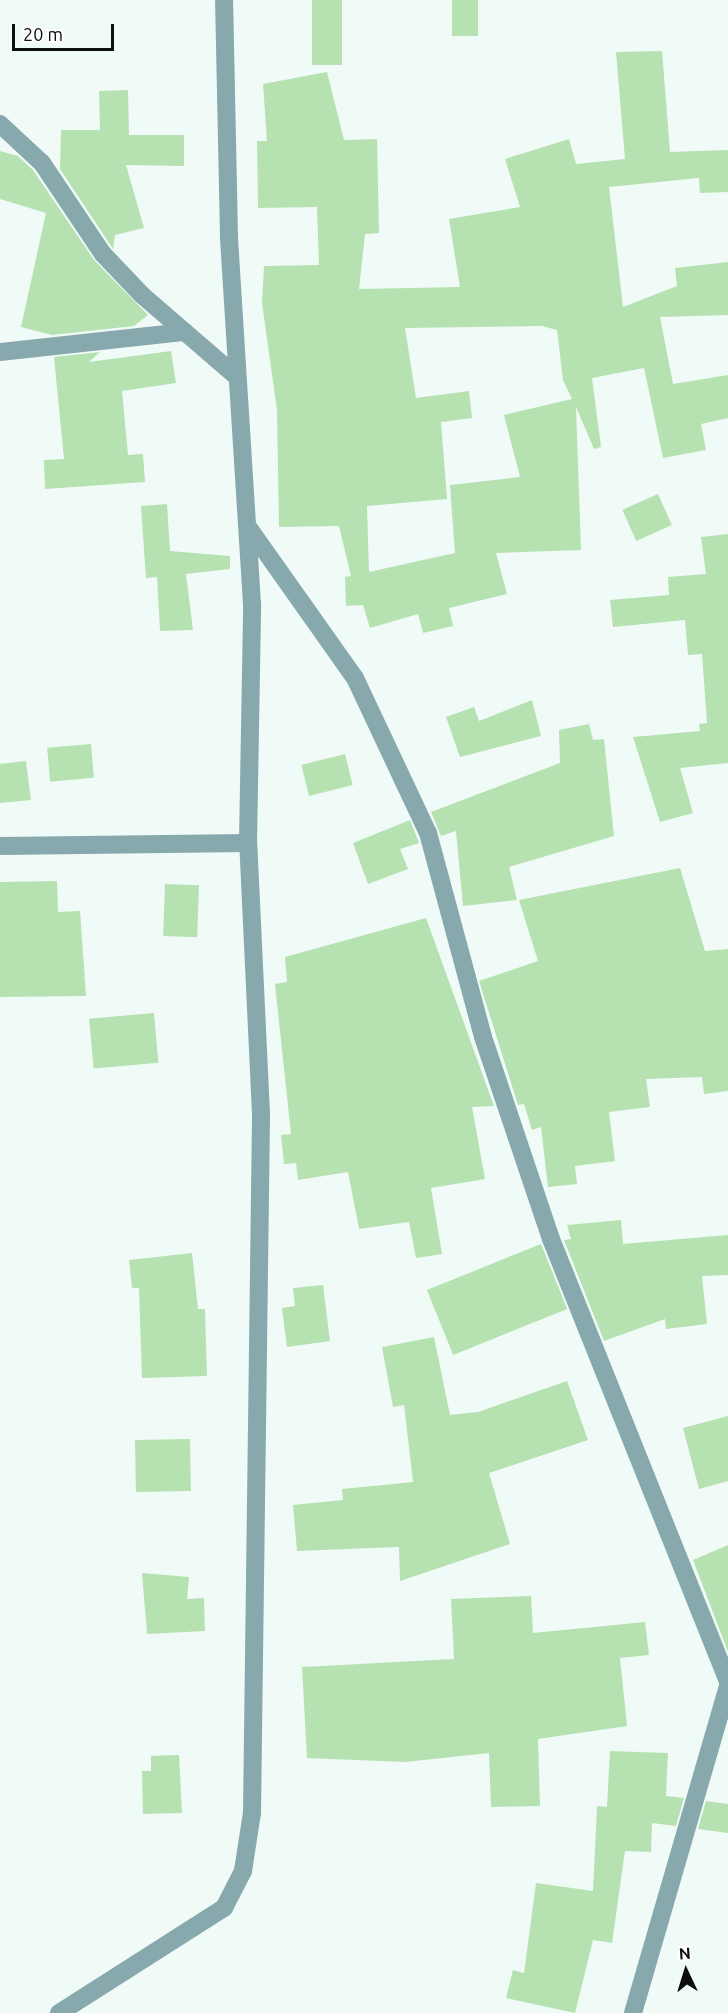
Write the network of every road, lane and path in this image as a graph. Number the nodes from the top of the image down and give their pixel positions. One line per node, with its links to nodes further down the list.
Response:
1 (224, 0): 5 (street)
2 (0, 124): 3 (street)
3 (185, 332): 4 (street); 5 (street)
4 (0, 352)
5 (236, 376): 6 (street)
6 (248, 528): 7 (street); 9 (street)
7 (248, 843): 8 (street); 10 (street)
8 (0, 846)
9 (728, 1684): 11 (street)
10 (59, 2013)
11 (633, 2013)

